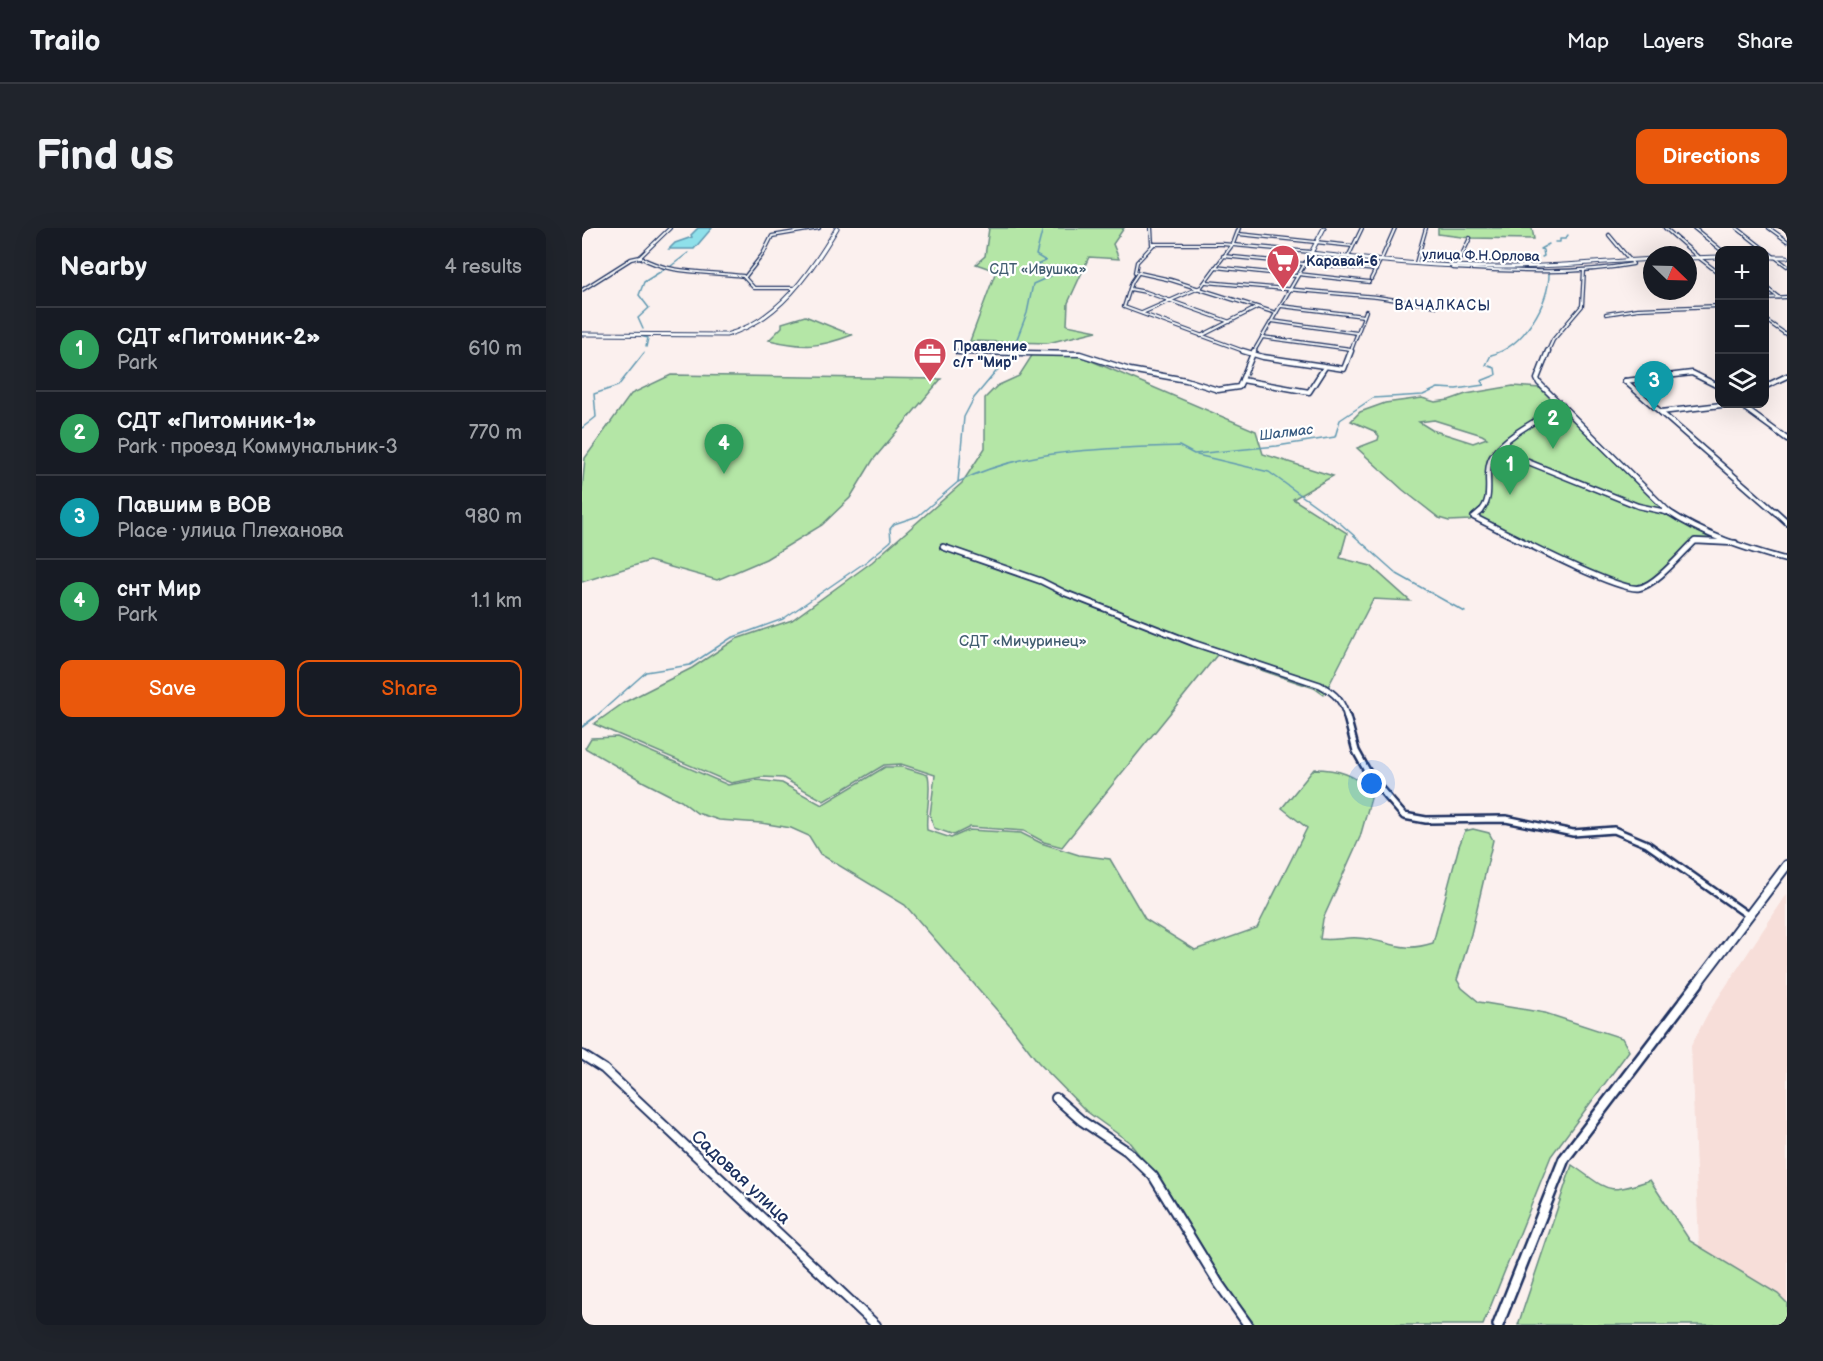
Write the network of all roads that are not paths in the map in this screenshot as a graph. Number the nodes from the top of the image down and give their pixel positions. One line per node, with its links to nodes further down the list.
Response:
1 (670, 228): 31 (street)
2 (819, 228): 46 (street)
3 (837, 228): 48 (street)
4 (1151, 228): 19 (street)
5 (1239, 228): 14 (street)
6 (1324, 228): 18 (street)
7 (1362, 228): 21 (street)
8 (1395, 228): 35 (street)
9 (1425, 228): 37 (street)
10 (1665, 228): 22 (street)
11 (1694, 228): 23 (street)
12 (1737, 228): 29 (street)
13 (1768, 228): 17 (street)
14 (1239, 234): 18 (street); 20 (street)
15 (1609, 235): 34 (street)
16 (1470, 238): 38 (street)
17 (1787, 241)
18 (1317, 242): 21 (street); 24 (street)
19 (1153, 244): 20 (street); 44 (street)
20 (1233, 244): 24 (street); 25 (street)
21 (1353, 246): 26 (street)
22 (1685, 246)
23 (1716, 246)
24 (1310, 253): 26 (street, улица Ф.Н.Орлова); 35 (street, улица Ф.Н.Орлова); 36 (street)
25 (1224, 256): 36 (street); 40 (street)
26 (1348, 256): 35 (street, улица Ф.Н.Орлова)
27 (1715, 256): 32 (street)
28 (1769, 256): 29 (street)
29 (1774, 256): 30 (street); 39 (street)
30 (1787, 256)
31 (640, 257): 46 (street); 51 (street)
32 (1697, 257): 43 (street)
33 (1643, 259): 34 (street, улица Ф.Н.Орлова)
34 (1629, 260): 38 (street, улица Ф.Н.Орлова); 42 (street)
35 (1380, 261): 37 (street, улица Ф.Н.Орлова); 38 (street, улица Ф.Н.Орлова); 41 (street)
36 (1304, 263): 41 (street); 45 (street)
37 (1416, 263): 38 (street, улица Ф.Н.Орлова)
38 (1454, 266): 42 (street)
39 (1787, 266)
40 (1215, 267): 45 (street); 47 (street)
41 (1376, 270): 45 (street)
42 (1584, 270): 86 (street)
43 (1715, 271)
44 (1136, 272): 49 (street); 50 (street)
45 (1298, 275): 52 (street)
46 (745, 277): 48 (street)
47 (1206, 282): 49 (street); 52 (street)
48 (795, 288): 73 (street)
49 (1199, 288): 58 (street); 63 (street)
50 (1130, 289): 58 (street); 65 (street)
51 (582, 290)
52 (1289, 290): 54 (street); 59 (street)
53 (1769, 290): 55 (street)
54 (1370, 297): 60 (street); 61 (street)
55 (1778, 297): 56 (street); 57 (street)
56 (1787, 297)
57 (1769, 298)
58 (1171, 300): 65 (street); 70 (street)
59 (1281, 306): 66 (street); 68 (street)
60 (1368, 306)
61 (1437, 306)
62 (1715, 306): 67 (street)
63 (1256, 308): 66 (street); 70 (street)
64 (1366, 311): 68 (street)
65 (1142, 313): 75 (street)
66 (1276, 313): 69 (street)
67 (1606, 314)
68 (1364, 316): 72 (street)
69 (1272, 321): 72 (street); 76 (street)
70 (1230, 322): 75 (street)
71 (1769, 323): 74 (street)
72 (1357, 333): 77 (street)
73 (582, 334)
74 (1787, 335)
75 (1201, 336): 79 (street)
76 (1262, 337): 77 (street); 79 (street)
77 (1351, 349): 80 (street)
78 (958, 352): 83 (street)
79 (1252, 354): 81 (street); 83 (street)
80 (1346, 365): 81 (street)
81 (1325, 367): 83 (street)
82 (1787, 376): 85 (street)
83 (1242, 380)
84 (1715, 385): 89 (street)
85 (1769, 385)
86 (1562, 405): 91 (street); 92 (street)
87 (1715, 406): 89 (street)
88 (1744, 408): 90 (street)
89 (1660, 412): 93 (street)
90 (1787, 439)
91 (1498, 450): 92 (street); 94 (street)
92 (1667, 511): 94 (street)
93 (1787, 522)
94 (1735, 543): 96 (street)
95 (943, 547): 98 (street)
96 (1787, 560)
97 (1787, 865): 98 (street)
98 (1749, 916): 103 (street)
99 (582, 1055): 101 (street, Садовая улица)
100 (1056, 1098): 102 (street)
101 (876, 1325)
102 (1248, 1325)
103 (1497, 1325)

